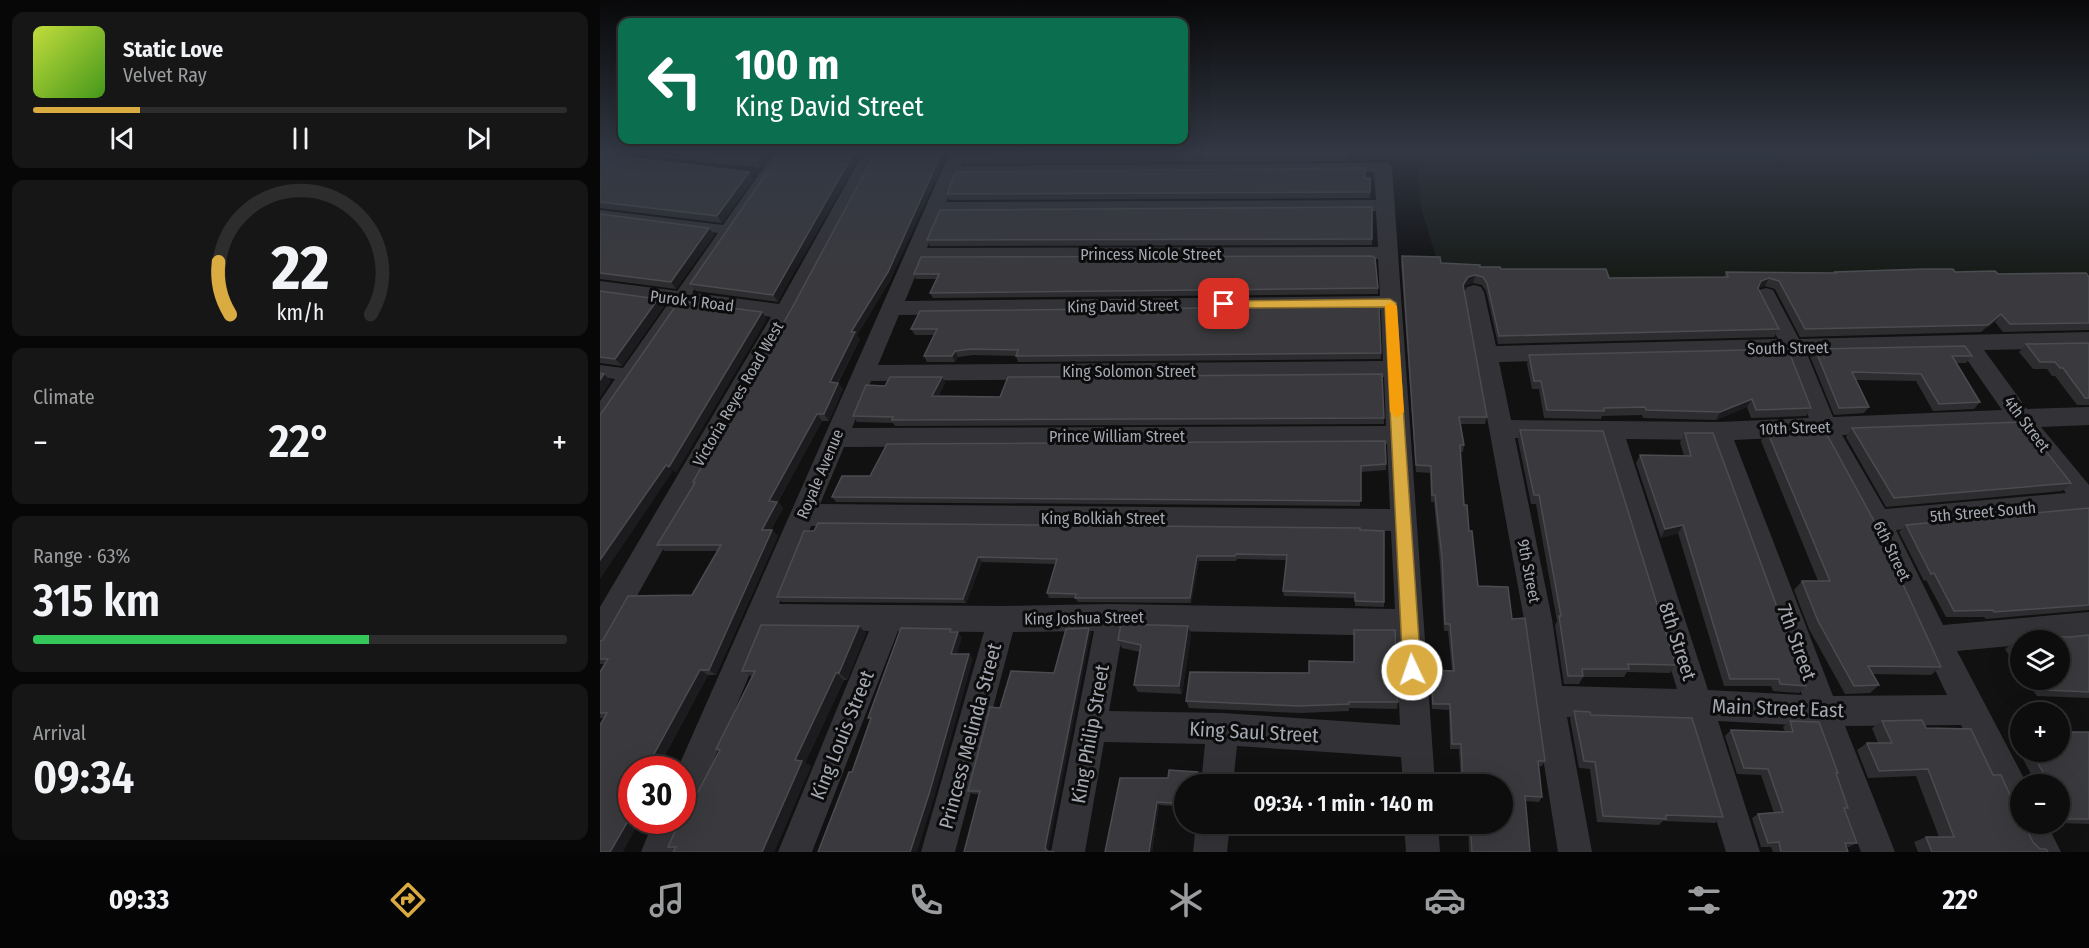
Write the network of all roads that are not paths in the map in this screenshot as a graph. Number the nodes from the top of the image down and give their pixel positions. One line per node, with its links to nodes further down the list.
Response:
1 (748, 192): 8 (street)
2 (851, 192): 17 (street, Victoria Reyes Road West)
3 (941, 192): 6 (street, Royale Avenue)
4 (1384, 192): 5 (street)
5 (1385, 205): 6 (street); 9 (street)
6 (934, 208): 10 (street, Royale Avenue)
7 (600, 214): 8 (street)
8 (727, 230): 14 (street)
9 (1388, 253): 10 (street, Princess Nicole Street); 15 (street)
10 (915, 254): 16 (street, Royale Avenue)
11 (600, 288): 14 (street, Purok 1 Road)
12 (1474, 292): 21 (street, 9th Street)
13 (1766, 295): 20 (street, 6th Street)
14 (680, 299): 17 (street, Purok 1 Road); 25 (street)
15 (1390, 303): 16 (street, King David Street); 22 (street)
16 (891, 308): 24 (street, Royale Avenue)
17 (785, 312): 45 (street, Victoria Reyes Road West)
18 (2089, 340): 19 (street, South Street)
19 (1967, 343): 20 (street, South Street); 28 (street, 4th Street)
20 (1793, 348): 21 (street, South Street); 29 (street, 6th Street)
21 (1486, 354): 30 (street, 9th Street)
22 (1394, 369): 24 (street, King Solomon Street); 33 (street)
23 (600, 371): 25 (street)
24 (863, 373): 34 (street, Royale Avenue)
25 (628, 375): 26 (street)
26 (600, 415)
27 (2089, 416): 28 (street, 10th Street)
28 (2021, 418): 29 (street, 10th Street); 35 (street, 4th Street)
29 (1825, 427): 32 (street, 10th Street); 38 (street, 6th Street)
30 (1501, 429): 31 (street, 10th Street); 47 (street, 9th Street)
31 (1611, 431): 32 (street, 10th Street); 48 (street, 8th Street)
32 (1719, 431): 50 (street, 7th Street)
33 (1398, 435): 34 (street, Prince William Street); 37 (street)
34 (836, 438): 36 (street, Royale Avenue)
35 (2088, 503): 38 (street, 5th Street South)
36 (802, 515): 37 (street, King Bolkiah Street); 39 (street, Royale Avenue)
37 (1403, 520): 43 (street)
38 (1878, 521): 46 (street, 6th Street)
39 (759, 617): 41 (street, King Joshua Street); 54 (street, Royale Avenue)
40 (1111, 617): 42 (street, King Joshua Street); 43 (street, King Joshua Street); 51 (street, King Philip Street)
41 (888, 619): 42 (street, King Joshua Street); 63 (street, King Louis Street)
42 (1002, 620): 64 (street, Princess Melinda Street)
43 (1409, 623): 53 (street)
44 (2089, 625): 46 (street)
45 (600, 634)
46 (1935, 639): 49 (street, 6th Street)
47 (1549, 701): 48 (street, Main Street East); 68 (street, 9th Street)
48 (1698, 705): 50 (street, Main Street East); 69 (street, 8th Street)
49 (1970, 710): 50 (street, Main Street East); 57 (street, 6th Street)
50 (1823, 711): 70 (street, 7th Street)
51 (1091, 726): 52 (street, King Saul Street); 65 (street, King Philip Street)
52 (1223, 729): 53 (street, King Saul Street); 55 (street)
53 (1416, 742): 56 (street)
54 (696, 763)
55 (1218, 774)
56 (1418, 774)
57 (2010, 787)
58 (666, 834): 62 (street)
59 (1212, 834): 66 (street)
60 (1422, 834): 67 (street)
61 (2035, 834): 71 (street)
62 (658, 852)
63 (795, 852)
64 (938, 852)
65 (1068, 852)
66 (1210, 852)
67 (1423, 852)
68 (1575, 852)
69 (1743, 852)
70 (1878, 852)
71 (2044, 852)

